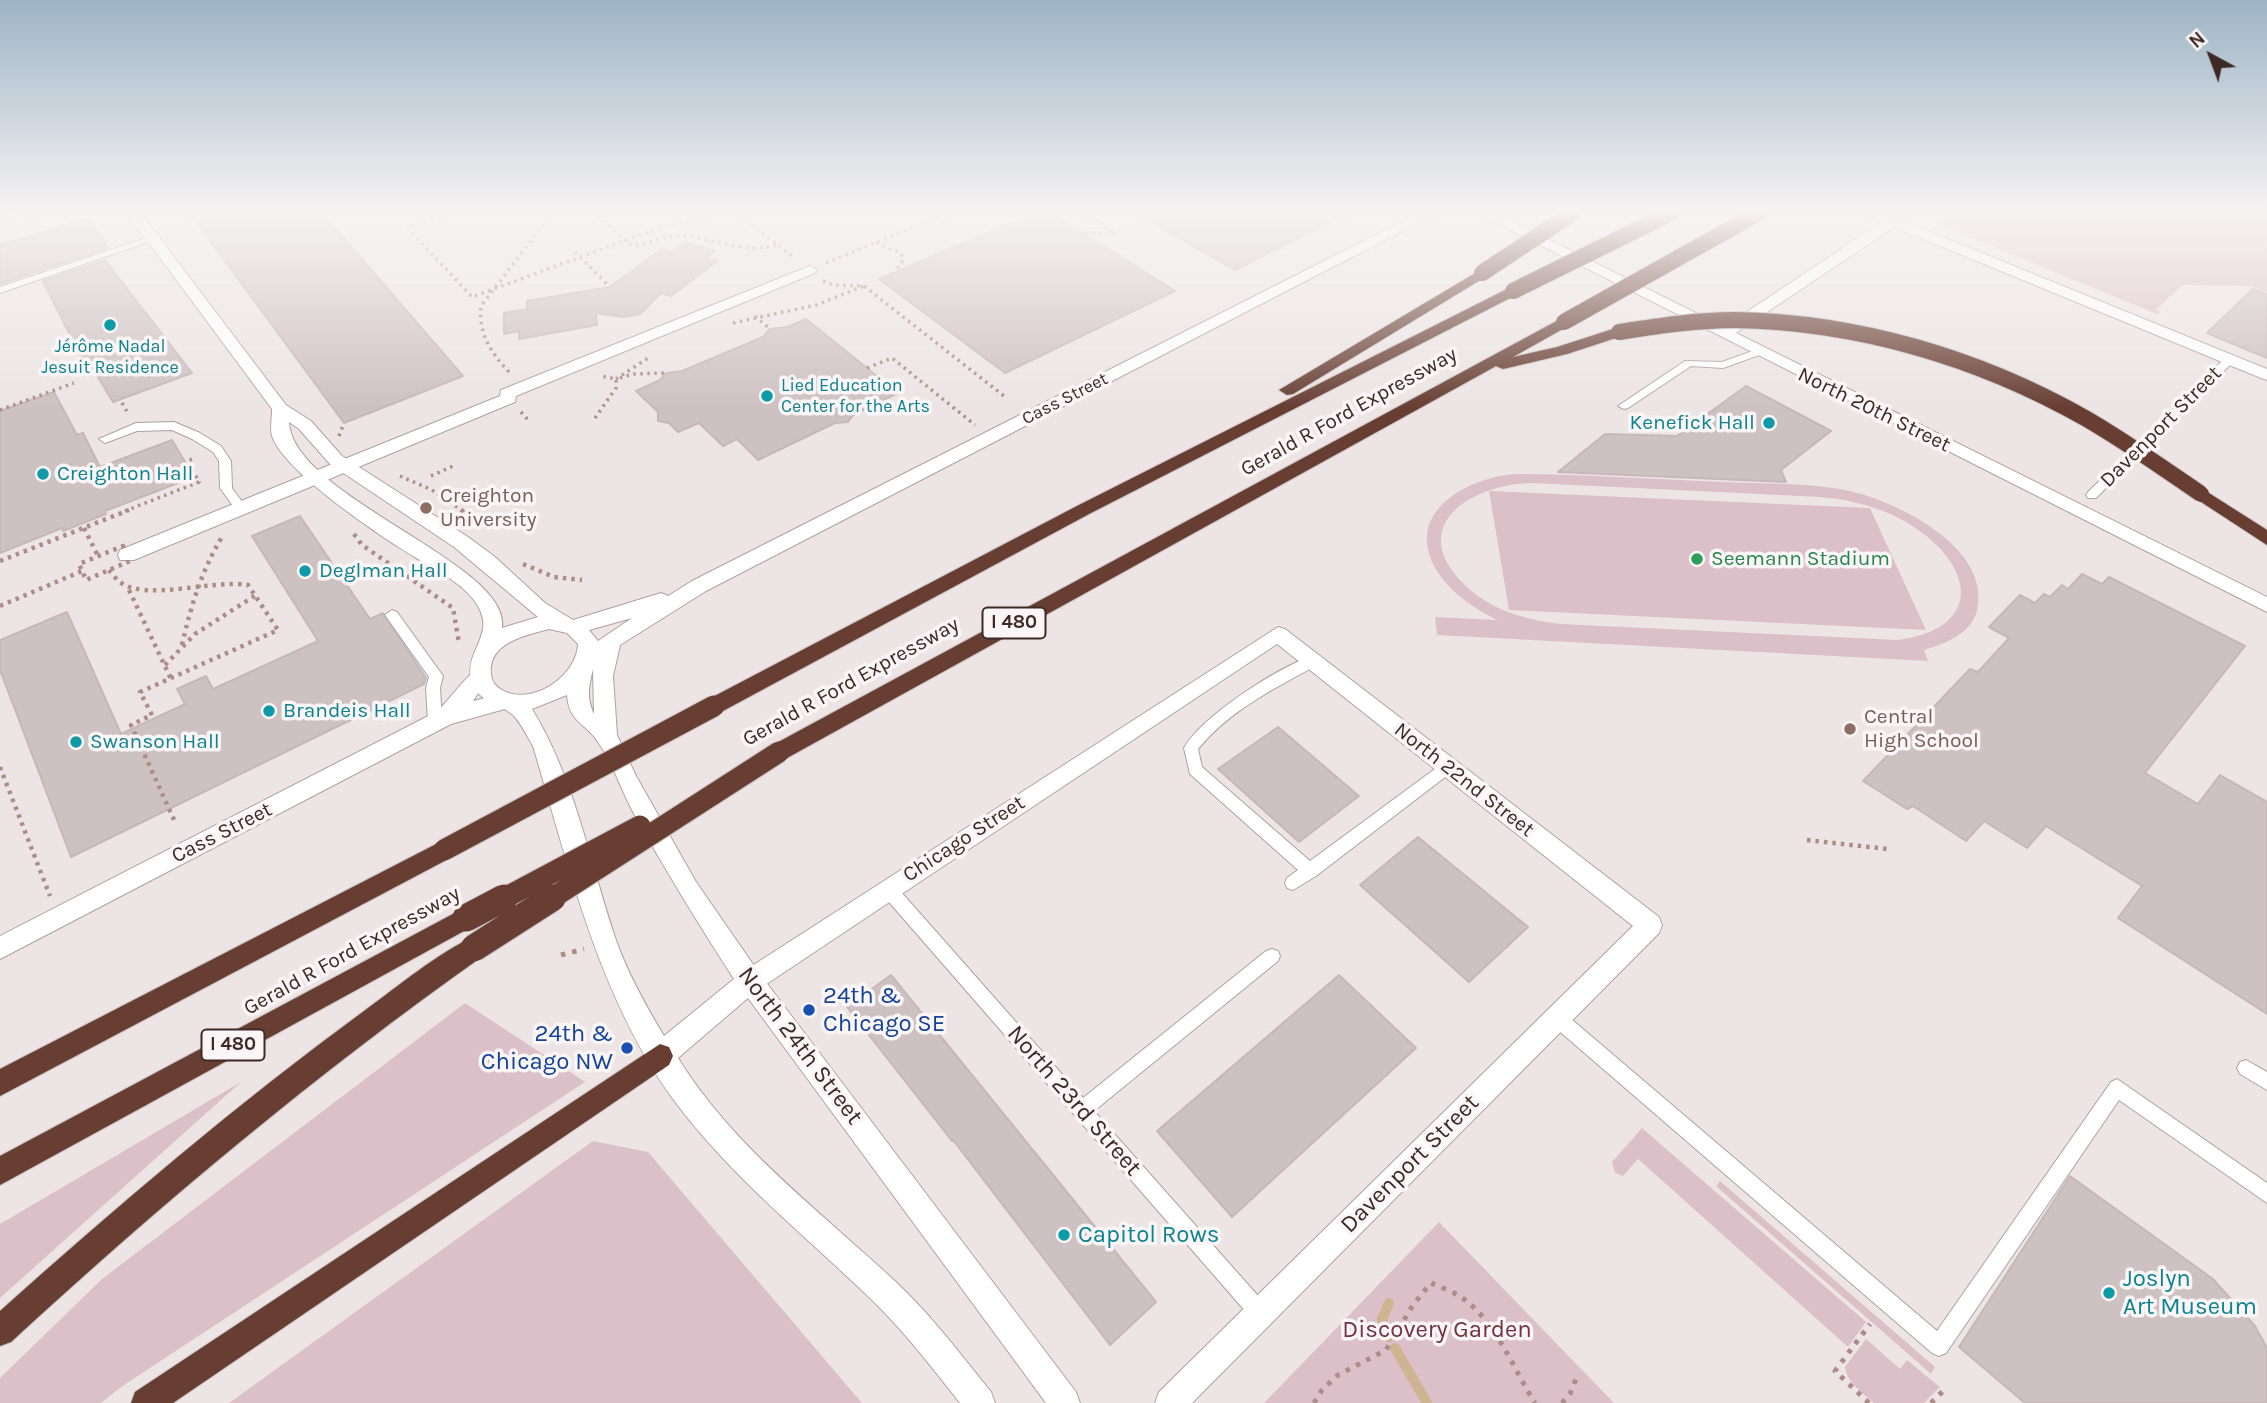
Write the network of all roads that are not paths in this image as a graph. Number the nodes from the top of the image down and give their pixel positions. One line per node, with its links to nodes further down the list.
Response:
1 (37, 277): 11 (lane)
2 (181, 277): 18 (main road)
3 (792, 277): 20 (main road)
4 (1304, 277): 29 (main road, Cass Street)
5 (1473, 277): 24 (highway, bridge)
6 (1540, 277): 24 (highway, Gerald R Ford Expressway, bridge)
7 (1611, 277): 12 (main road, North 20th Street)
8 (1643, 277): 15 (highway, Gerald R Ford Expressway / I 480, bridge)
9 (1808, 277): 12 (main road)
10 (2031, 277): 14 (main road)
11 (0, 290)
12 (1722, 334): 13 (main road, North 20th Street)
13 (1758, 352): 17 (lane); 30 (main road, North 20th Street)
14 (2230, 359): 16 (main road); 22 (lane, Davenport Street)
15 (1480, 369): 25 (highway, bridge); 42 (highway, Gerald R Ford Expressway / I 480)
16 (2267, 375)
17 (1624, 406)
18 (280, 409): 20 (main road); 21 (main road)
19 (105, 439): 23 (lane)
20 (347, 467): 21 (main road); 32 (main road)
21 (318, 478): 23 (main road); 35 (main road)
22 (2092, 495)
23 (242, 510): 28 (main road)
24 (1083, 510): 55 (highway, Gerald R Ford Expressway, bridge)
25 (2236, 517): 26 (highway); 27 (highway)
26 (2267, 532)
27 (2267, 539)
28 (127, 555)
29 (699, 586): 32 (main road); 34 (main road)
30 (2267, 605)
31 (392, 615): 40 (lane)
32 (568, 626): 35 (main road); 37 (main road)
33 (1278, 634): 36 (main road, North 22nd Street); 46 (main road, Chicago Street)
34 (612, 640): 37 (main road); 41 (main road)
35 (489, 648): 38 (main road)
36 (1312, 661): 43 (main road, North 22nd Street); 44 (lane)
37 (584, 666): 39 (main road); 41 (main road, North 24th Street)
38 (478, 678): 39 (main road); 40 (main road, Cass Street)
39 (508, 701): 40 (main road, Cass Street); 52 (main road)
40 (440, 720): 48 (main road, Cass Street)
41 (606, 736): 50 (main road, North 24th Street)
42 (779, 752): 57 (highway, Gerald R Ford Expressway / I 480, bridge); 60 (highway, bridge)
43 (1448, 767): 44 (lane); 47 (main road, North 22nd Street)
44 (1310, 871): 45 (lane)
45 (1293, 883)
46 (888, 889): 50 (main road, Chicago Street); 56 (lane, North 23rd Street)
47 (1650, 925): 51 (main road, Davenport Street)
48 (0, 948)
49 (1272, 956): 56 (lane)
50 (750, 981): 52 (main road, Chicago Street); 63 (main road, North 24th Street)
51 (1557, 1018): 58 (lane); 59 (main road, Davenport Street)
52 (660, 1056): 61 (highway); 62 (main road)
53 (2246, 1068): 54 (lane)
54 (2267, 1082)
55 (0, 1083)
56 (1082, 1110): 59 (lane, North 23rd Street)
57 (0, 1171)
58 (2267, 1194)
59 (1259, 1313): 64 (main road, Davenport Street)
60 (0, 1331)
61 (146, 1403)
62 (980, 1403)
63 (1065, 1403)
64 (1170, 1403)

